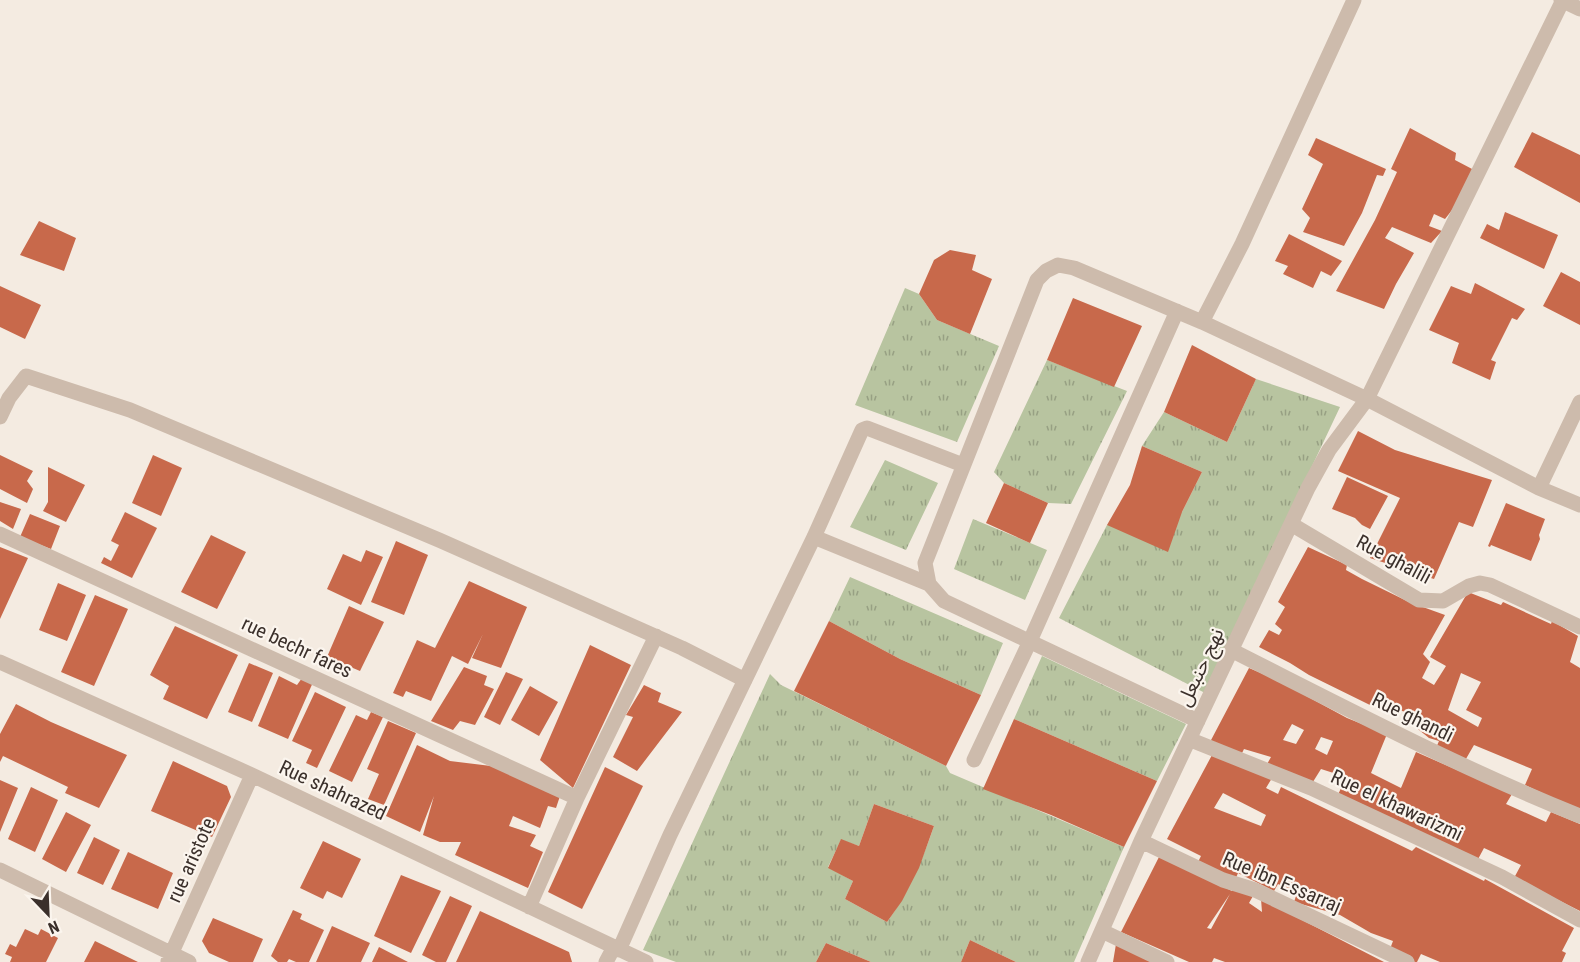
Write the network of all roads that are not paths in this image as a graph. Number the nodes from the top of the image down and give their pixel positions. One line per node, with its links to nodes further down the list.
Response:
1 (1354, 0): 5 (street)
2 (1562, 0): 3 (street); 6 (street, نهج حنبعل)
3 (1580, 9)
4 (1177, 311): 5 (street); 9 (street); 18 (street)
5 (1202, 321): 6 (street)
6 (1367, 399): 10 (street); 12 (street, نهج حنبعل)
7 (1580, 402): 10 (street)
8 (0, 417): 17 (street)
9 (963, 465): 14 (street); 15 (street)
10 (1539, 488): 11 (street)
11 (1580, 505)
12 (1291, 524): 16 (street, Rue ghalili); 19 (street, نهج حنبعل)
13 (0, 534): 26 (street, rue bechr fares)
14 (814, 537): 15 (street); 21 (street)
15 (929, 584): 18 (street)
16 (1580, 627)
17 (656, 636): 21 (street); 26 (street)
18 (1030, 641): 22 (street); 24 (street)
19 (1232, 650): 22 (street, نهج حنبعل); 27 (street, Rue ghandi)
20 (0, 662): 25 (street, Rue shahrazed)
21 (745, 680): 33 (street)
22 (1198, 721): 23 (street, نهج حنبعل)
23 (1191, 740): 28 (street, نهج حنبعل); 31 (street, Rue el khawarizmi)
24 (975, 760)
25 (252, 775): 30 (street, Rue shahrazed); 34 (street, rue aristote)
26 (577, 798): 30 (street)
27 (1580, 816)
28 (1141, 841): 32 (street, نهج حنبعل); 40 (street, Rue ibn Essarraj)
29 (1, 873): 34 (street)
30 (529, 907): 33 (street, Rue shahrazed)
31 (1580, 920)
32 (1102, 931): 38 (street, نهج حنبعل); 39 (street)
33 (617, 949): 36 (street); 37 (street, Rue shahrazed)
34 (170, 958): 35 (street)
35 (189, 962)
36 (606, 962)
37 (646, 962)
38 (1088, 962)
39 (1167, 962)
40 (1407, 962)

